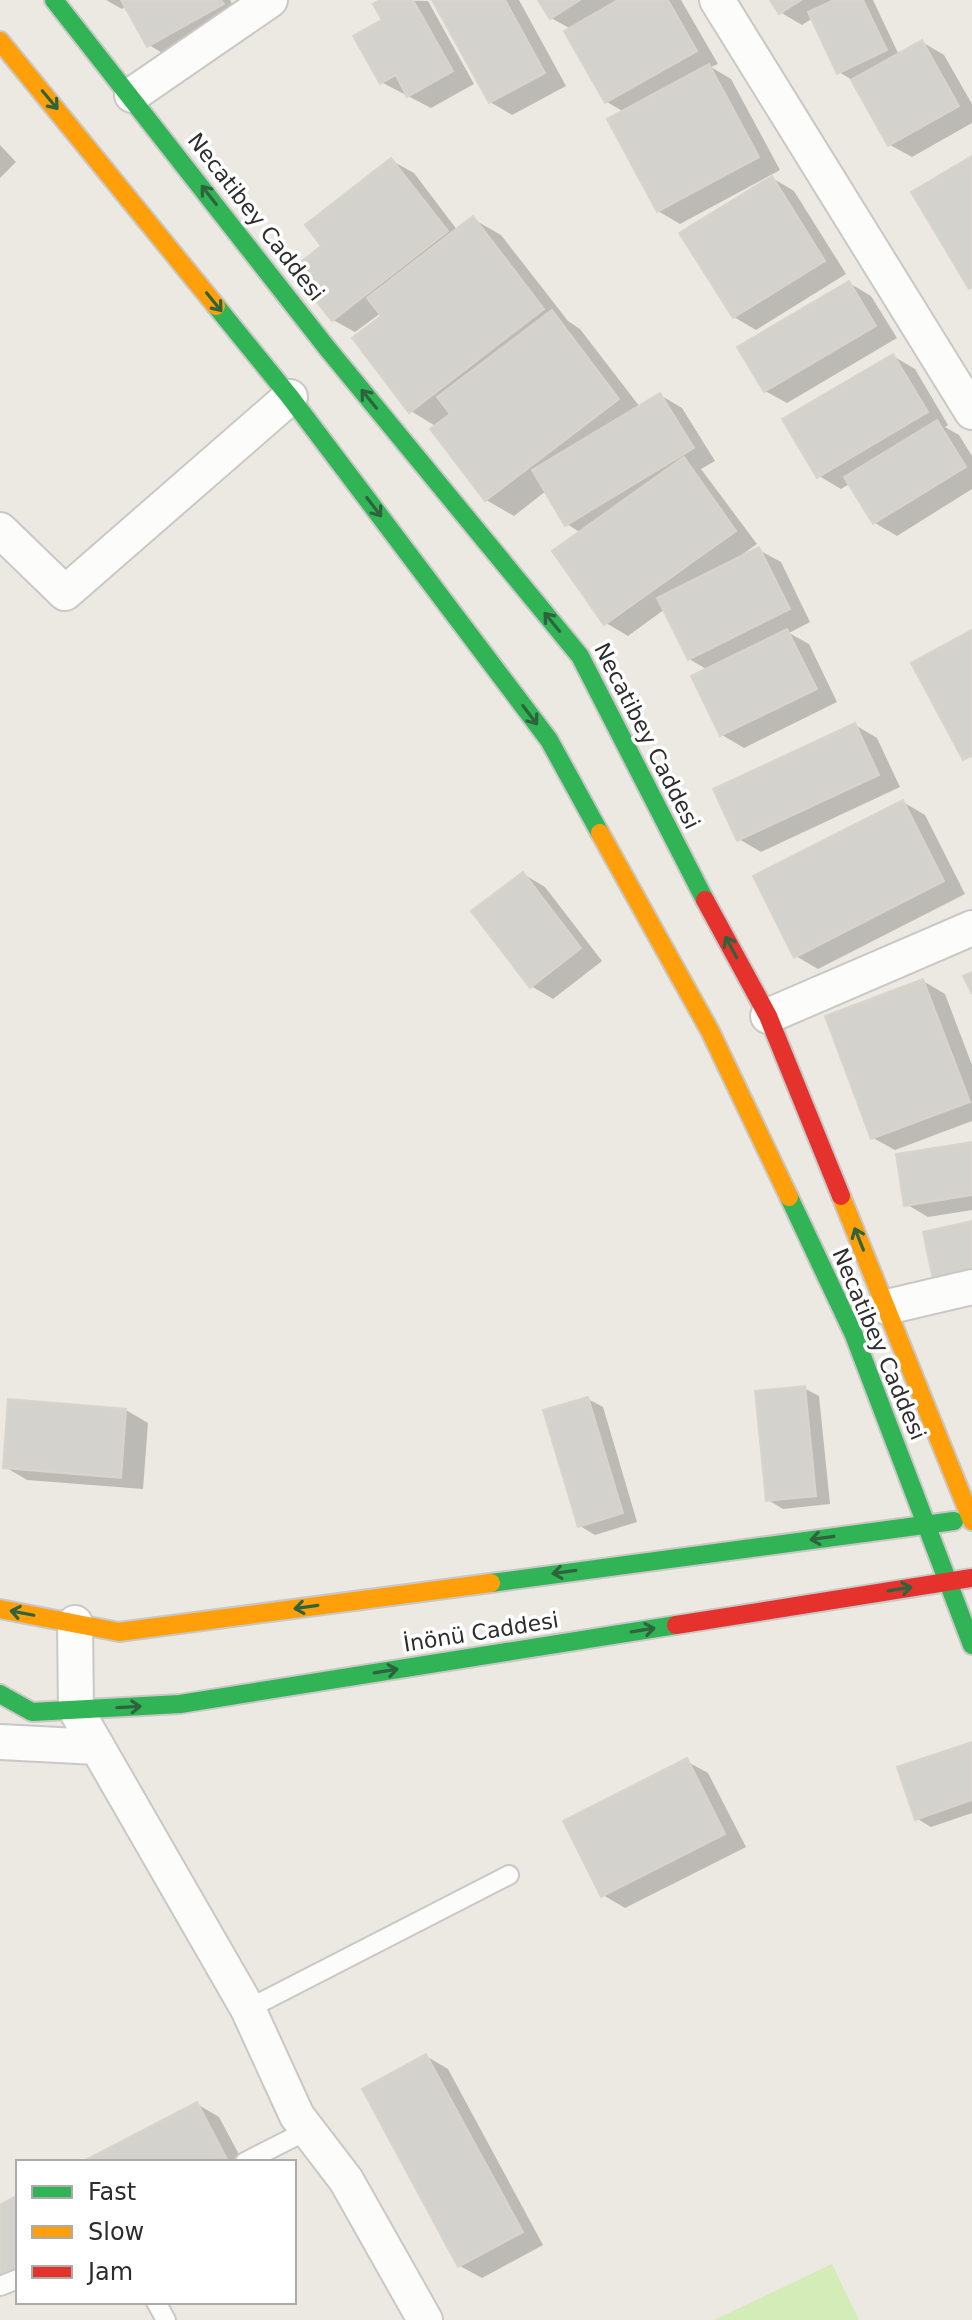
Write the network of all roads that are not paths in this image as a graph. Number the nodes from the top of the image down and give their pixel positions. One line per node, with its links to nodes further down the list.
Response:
1 (54, 0): 5 (street, Necatibey Caddesi)
2 (270, 0): 5 (street)
3 (717, 0): 7 (street)
4 (0, 41): 6 (street, Necatibey Caddesi, one-way to 6)
5 (132, 95): 10 (street, Necatibey Caddesi, one-way to 5)
6 (290, 397): 8 (street); 14 (street, Necatibey Caddesi, one-way to 14)
7 (972, 412)
8 (0, 530)
9 (972, 928): 10 (street)
10 (760, 1018): 12 (street, Necatibey Caddesi, one-way to 10)
11 (972, 1287): 12 (street)
12 (887, 1307): 13 (street, Necatibey Caddesi)
13 (972, 1520): 14 (street)
14 (927, 1524): 16 (street, Necatibey Caddesi); 18 (street, one-way to 18)
15 (972, 1578): 16 (street, İnönü Caddesi)
16 (949, 1581): 19 (street, Necatibey Caddesi); 21 (street, İnönü Caddesi, one-way to 16)
17 (0, 1609): 18 (street, one-way to 17)
18 (75, 1623): 21 (street)
19 (972, 1645)
20 (0, 1694): 21 (street, İnönü Caddesi)
21 (76, 1710): 23 (street)
22 (0, 1742): 23 (street)
23 (97, 1747): 25 (street)
24 (509, 1875): 25 (lane)
25 (248, 2009): 26 (street)
26 (308, 2130): 27 (lane); 28 (street)
27 (249, 2160)
28 (425, 2320)

